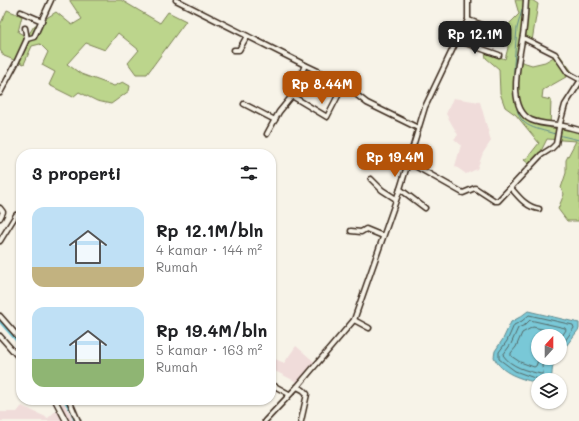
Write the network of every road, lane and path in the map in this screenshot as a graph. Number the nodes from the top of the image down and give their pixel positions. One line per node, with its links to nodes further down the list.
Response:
1 (52, 0): 7 (street)
2 (176, 0): 10 (street)
3 (468, 0): 6 (street)
4 (526, 0): 11 (street)
5 (22, 12): 7 (street)
6 (468, 20): 9 (street); 13 (street)
7 (42, 21): 12 (street)
8 (25, 28): 12 (street)
9 (497, 30)
10 (247, 36): 14 (street); 16 (street)
11 (523, 38): 17 (street); 24 (street)
12 (27, 40): 20 (street)
13 (457, 40): 15 (street); 25 (street)
14 (234, 50)
15 (499, 55)
16 (305, 65): 19 (street); 21 (street)
17 (579, 79)
18 (579, 83): 24 (street)
19 (344, 84): 21 (street); 25 (street)
20 (0, 93)
21 (292, 96): 23 (street)
22 (244, 104): 23 (street)
23 (274, 120): 27 (street)
24 (559, 126): 26 (street); 31 (street)
25 (418, 128): 28 (street)
26 (579, 130)
27 (267, 134)
28 (408, 162): 30 (street); 31 (street)
29 (371, 179): 32 (street)
30 (400, 188): 32 (street); 34 (street)
31 (511, 188): 35 (street)
32 (396, 199): 39 (street)
33 (0, 208): 37 (street)
34 (425, 208)
35 (539, 209)
36 (16, 215): 40 (street)
37 (0, 218)
38 (351, 231): 39 (street)
39 (382, 236): 42 (street)
40 (0, 241)
41 (0, 316): 44 (street)
42 (354, 320): 43 (street); 48 (street)
43 (369, 328)
44 (16, 334)
45 (0, 336): 46 (street)
46 (16, 354)
47 (276, 387): 49 (street)
48 (297, 387): 49 (street); 55 (street)
49 (289, 394): 54 (street)
50 (58, 405): 52 (street)
51 (71, 405): 53 (street)
52 (66, 421)
53 (78, 421)
54 (265, 421)
55 (301, 421)

